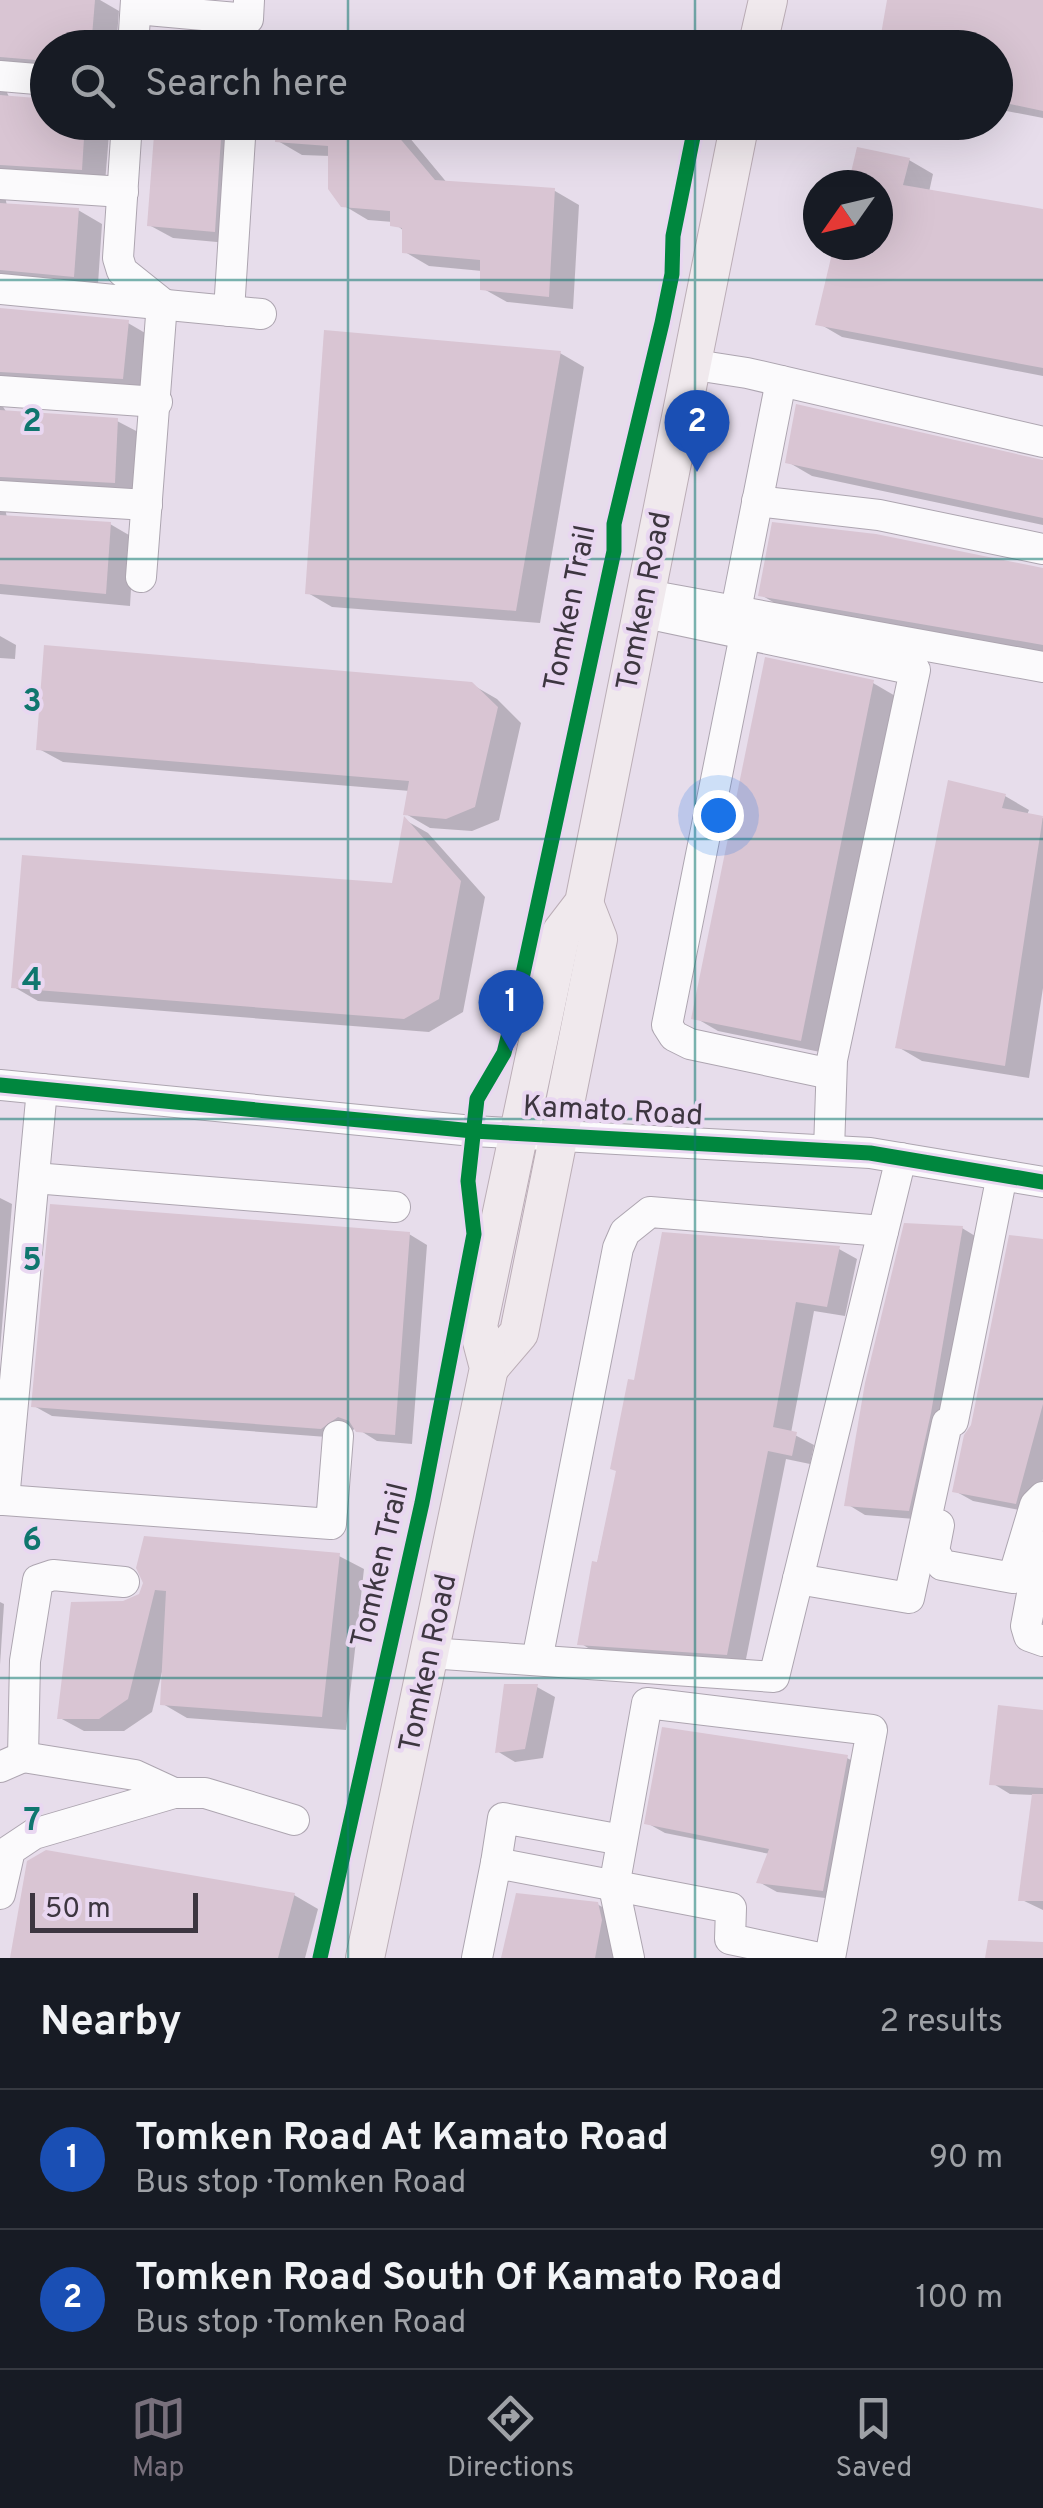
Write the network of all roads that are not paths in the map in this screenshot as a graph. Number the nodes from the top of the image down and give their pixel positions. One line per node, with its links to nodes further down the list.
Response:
1 (768, 0): 5 (main road)
2 (136, 5): 3 (street); 4 (street)
3 (247, 22)
4 (134, 30)
5 (761, 30)
6 (0, 76): 7 (street)
7 (30, 78)
8 (126, 140): 12 (street)
9 (240, 140): 15 (street)
10 (736, 140): 17 (main road, Tomken Road)
11 (0, 184): 12 (street)
12 (123, 192): 14 (street)
13 (0, 289): 14 (street)
14 (162, 303): 15 (street); 20 (street)
15 (229, 311): 16 (street)
16 (261, 314)
17 (689, 364): 18 (street); 27 (main road, Tomken Road)
18 (781, 381): 21 (street); 23 (street)
19 (0, 392): 20 (street)
20 (157, 402): 24 (street)
21 (1043, 442)
22 (0, 496): 24 (street)
23 (757, 501): 25 (street); 28 (street)
24 (147, 505): 26 (street)
25 (1043, 549)
26 (141, 577)
27 (643, 604): 28 (street); 30 (main road, Tomken Road)
28 (740, 623): 29 (street); 31 (street); 31 (street)
29 (1043, 667)
30 (584, 903): 34 (main road, Tomken Road); 35 (main road, Tomken Road)
31 (831, 1074): 36 (street)
32 (0, 1086): 33 (street, Kamato Road)
33 (42, 1089): 34 (street, Kamato Road); 39 (street)
34 (518, 1132): 35 (street, Kamato Road); 43 (main road, Tomken Road)
35 (559, 1133): 36 (street, Kamato Road); 43 (main road, Tomken Road)
36 (829, 1150): 37 (street, Kamato Road)
37 (901, 1158): 38 (street, Kamato Road); 42 (street)
38 (1002, 1175): 40 (street, Kamato Road); 44 (street)
39 (34, 1178): 41 (street); 47 (street)
40 (1043, 1182)
41 (395, 1208)
42 (883, 1231): 49 (street); 53 (street)
43 (489, 1368): 52 (main road, Tomken Road)
44 (953, 1421): 46 (street); 49 (street)
45 (338, 1436): 47 (street)
46 (1043, 1496)
47 (2, 1500)
48 (1043, 1536): 51 (street)
49 (798, 1579): 53 (street)
50 (124, 1582): 54 (street)
51 (1043, 1641)
52 (429, 1653): 53 (street); 64 (main road, Tomken Road)
53 (537, 1660)
54 (12, 1762): 55 (street)
55 (174, 1793): 56 (street); 58 (street)
56 (294, 1820)
57 (622, 1840): 59 (street); 60 (street); 67 (street)
58 (5, 1848): 61 (street)
59 (496, 1863): 60 (street); 65 (street)
60 (614, 1884): 62 (street); 63 (street)
61 (0, 1894)
62 (726, 1949): 66 (street)
63 (636, 1957)
64 (365, 1958)
65 (477, 1958)
66 (819, 1958)
67 (830, 1958)

